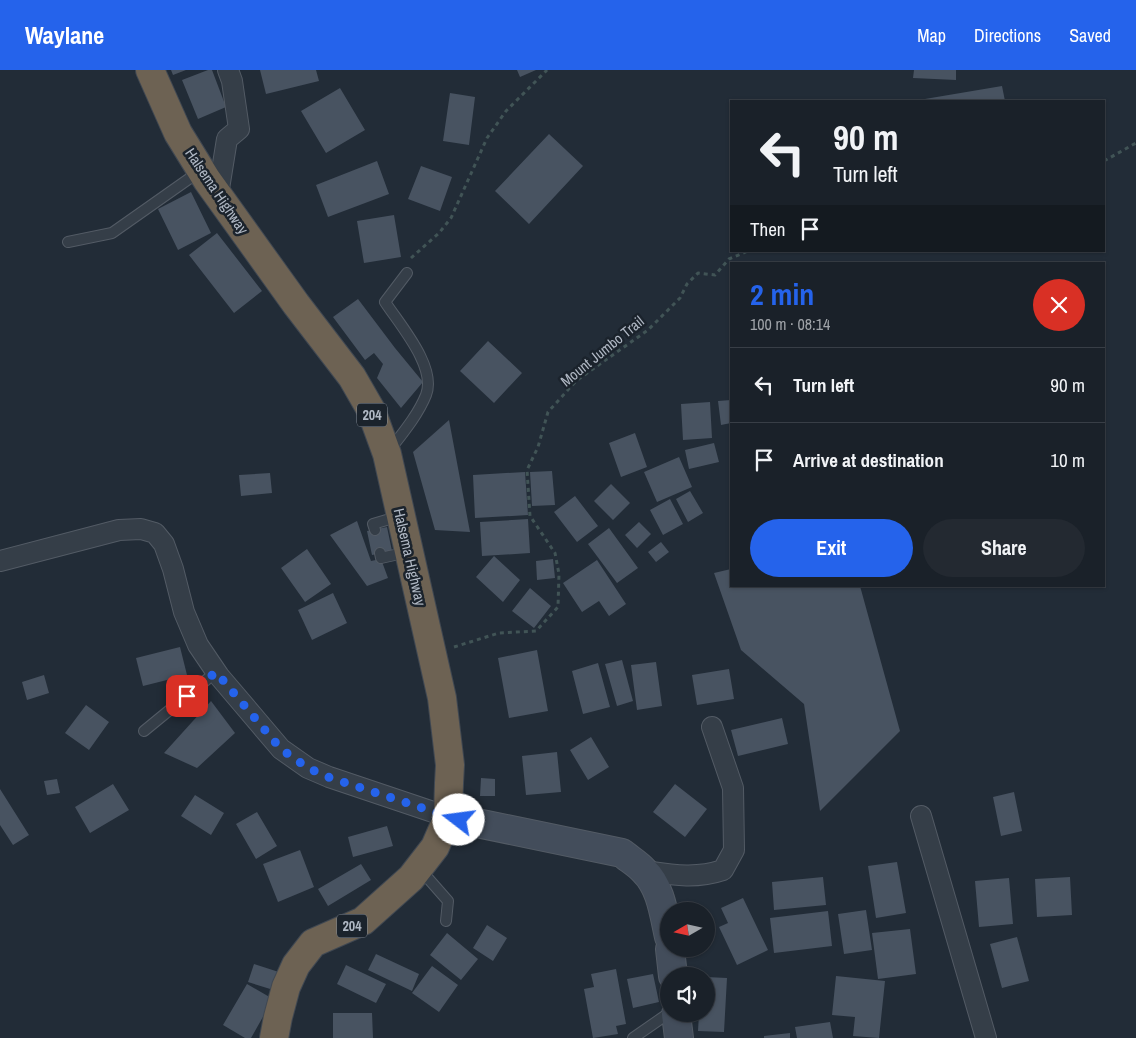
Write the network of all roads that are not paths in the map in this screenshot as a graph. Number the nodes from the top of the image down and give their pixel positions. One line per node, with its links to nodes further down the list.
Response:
1 (150, 70): 3 (highway, Halsema Highway / 204)
2 (228, 70): 4 (street)
3 (201, 170): 4 (highway, Halsema Highway / 204); 5 (lane)
4 (218, 195): 7 (highway, Halsema Highway / 204)
5 (68, 242)
6 (407, 273): 7 (lane)
7 (387, 454): 8 (highway, Halsema Highway / 204)
8 (401, 516): 9 (lane); 10 (highway, Halsema Highway / 204)
9 (375, 530)
10 (409, 551): 11 (lane); 17 (highway, Halsema Highway / 204)
11 (380, 553)
12 (0, 561): 13 (street)
13 (216, 672): 15 (lane); 17 (street)
14 (712, 727): 19 (street)
15 (144, 731)
16 (920, 816): 27 (street)
17 (448, 817): 18 (highway, Halsema Highway / 204); 19 (main road)
18 (419, 868): 21 (lane); 24 (highway, Halsema Highway / 204)
19 (645, 871): 20 (main road)
20 (660, 902)
21 (446, 921)
22 (660, 1019): 25 (lane)
23 (677, 1022): 26 (main road)
24 (274, 1038)
25 (633, 1038)
26 (679, 1038)
27 (986, 1038)

